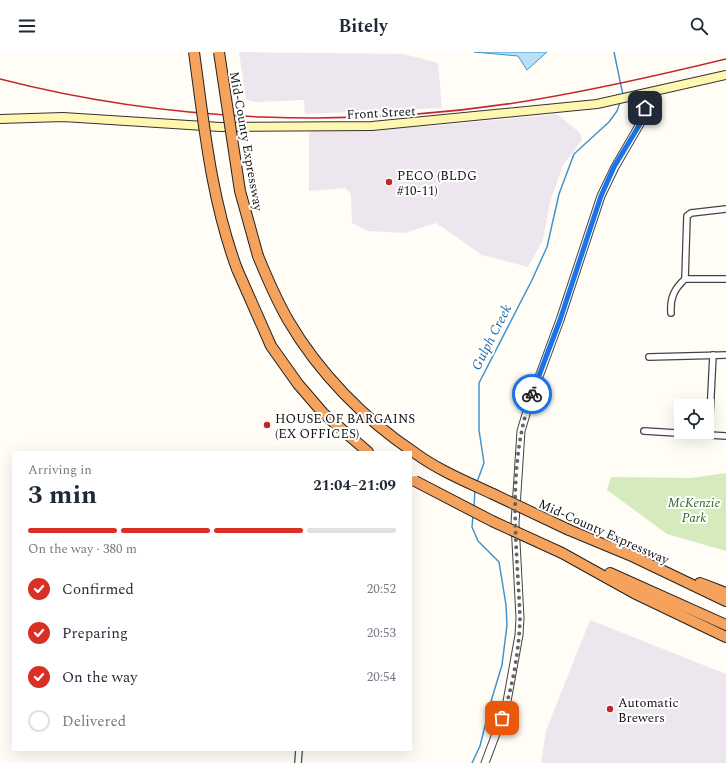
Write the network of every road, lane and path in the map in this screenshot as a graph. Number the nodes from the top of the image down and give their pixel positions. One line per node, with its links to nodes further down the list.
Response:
1 (194, 52): 18 (highway, bridge)
2 (219, 52): 21 (highway, Mid-County Expressway, bridge)
3 (726, 76): 4 (main road, Front Street)
4 (647, 94): 5 (main road, Front Street); 28 (street)
5 (0, 119)
6 (726, 210): 7 (street)
7 (684, 279): 8 (street); 9 (street)
8 (726, 279)
9 (671, 313)
10 (713, 355): 11 (street); 12 (street); 13 (street)
11 (726, 355)
12 (649, 357)
13 (711, 399)
14 (644, 431): 15 (street)
15 (674, 433)
16 (714, 435): 17 (street)
17 (726, 436)
18 (367, 451)
19 (413, 480): 20 (highway, bridge)
20 (562, 553): 24 (highway); 25 (highway)
21 (634, 557): 22 (highway); 23 (highway, Mid-County Expressway)
22 (726, 593)
23 (726, 601)
24 (726, 625)
25 (726, 637)
26 (299, 751): 27 (street)
27 (298, 763)
28 (485, 763)

